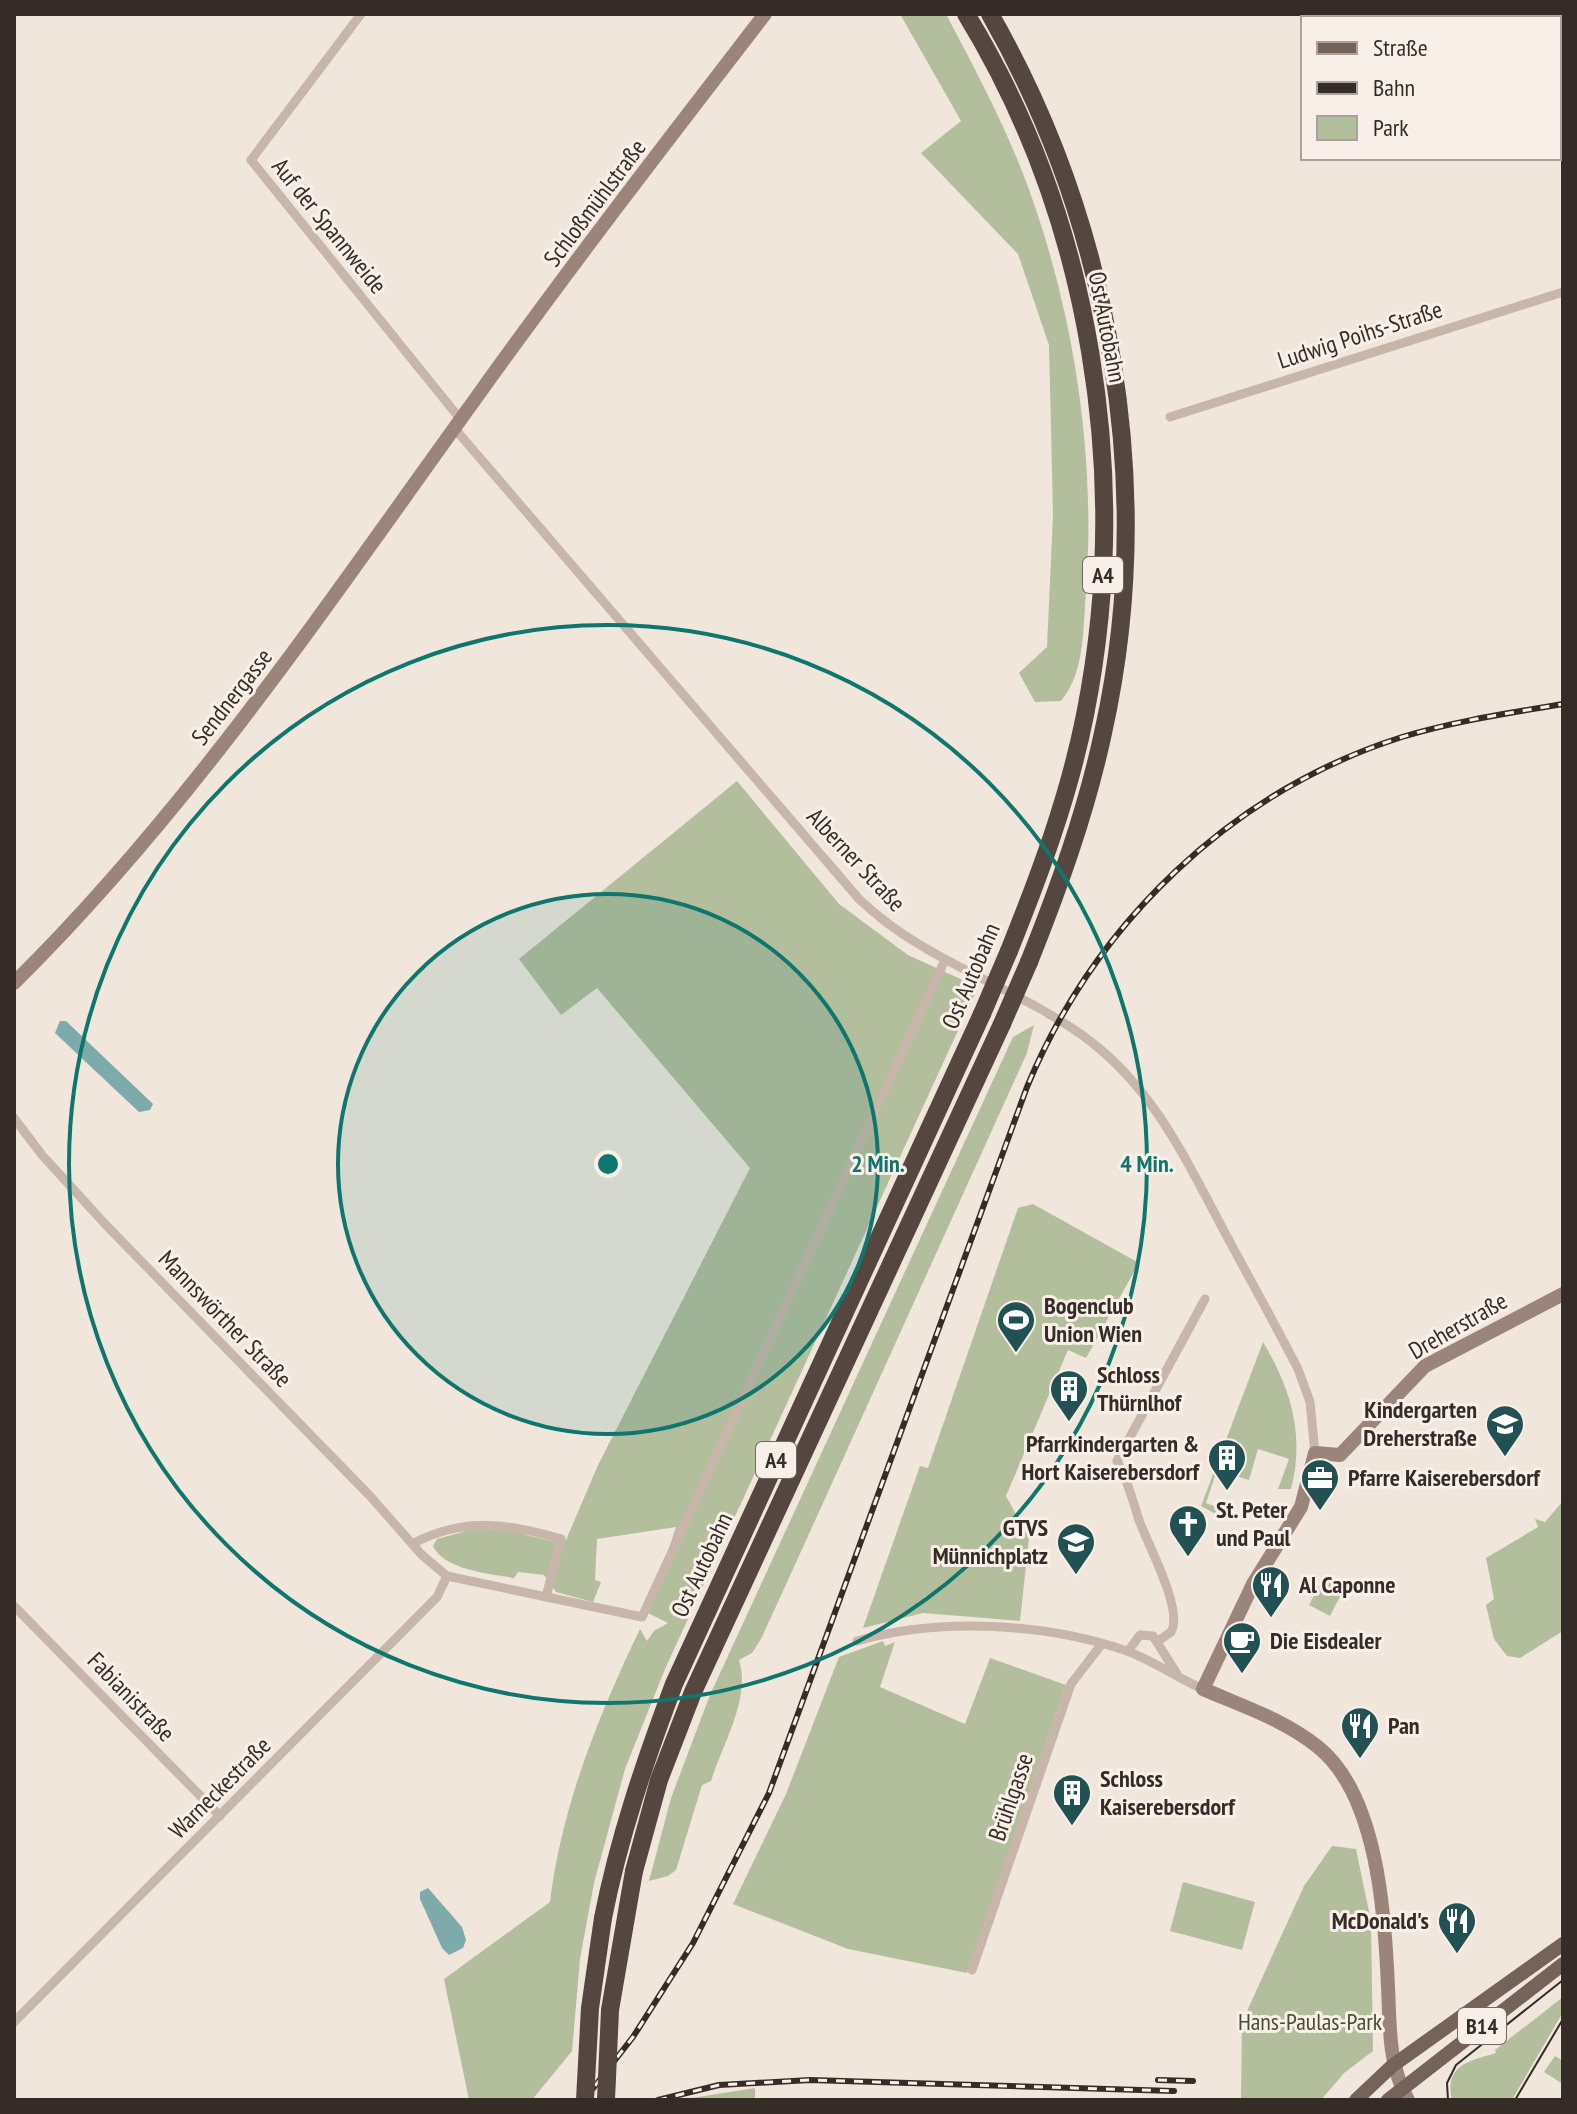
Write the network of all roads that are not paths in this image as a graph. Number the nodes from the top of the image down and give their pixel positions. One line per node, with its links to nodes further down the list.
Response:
1 (361, 14): 7 (street, Auf der Spannweide)
2 (765, 14): 7 (street, Schloßmühlstraße)
3 (966, 14): 31 (highway, Ost Autobahn / A4, bridge)
4 (990, 14): 32 (highway, Ost Autobahn / A4, bridge)
5 (1563, 292): 6 (street, Ludwig Poihs-Straße)
6 (1170, 417)
7 (458, 425): 8 (street, Alberner Straße); 9 (street, Sendnergasse)
8 (945, 960): 13 (street, Alberner Straße); 16 (street)
9 (14, 983)
10 (14, 1118): 14 (street, Mannswörther Straße)
11 (1563, 1294): 13 (street, Dreherstraße)
12 (1205, 1299): 19 (street)
13 (1315, 1453): 23 (street)
14 (412, 1544): 15 (street, Mannswörther Straße); 16 (street)
15 (447, 1576): 16 (street); 24 (street, Warneckestraße)
16 (546, 1597)
17 (14, 1606): 24 (street, Fabianistraße)
18 (857, 1641): 20 (street)
19 (1158, 1641): 21 (street); 22 (street)
20 (1101, 1645): 21 (street); 27 (street, Brühlgasse)
21 (1128, 1651): 22 (street)
22 (1177, 1674): 23 (street)
23 (1203, 1689): 29 (street)
24 (220, 1816): 28 (street, Warneckestraße)
25 (1563, 1944): 29 (main road, B14)
26 (1563, 1964): 30 (main road, B14)
27 (972, 1970)
28 (14, 2022)
29 (1392, 2066): 30 (street); 33 (main road, B14)
30 (1405, 2095): 34 (main road, B14)
31 (585, 2100)
32 (606, 2100)
33 (1356, 2100)
34 (1388, 2100)

